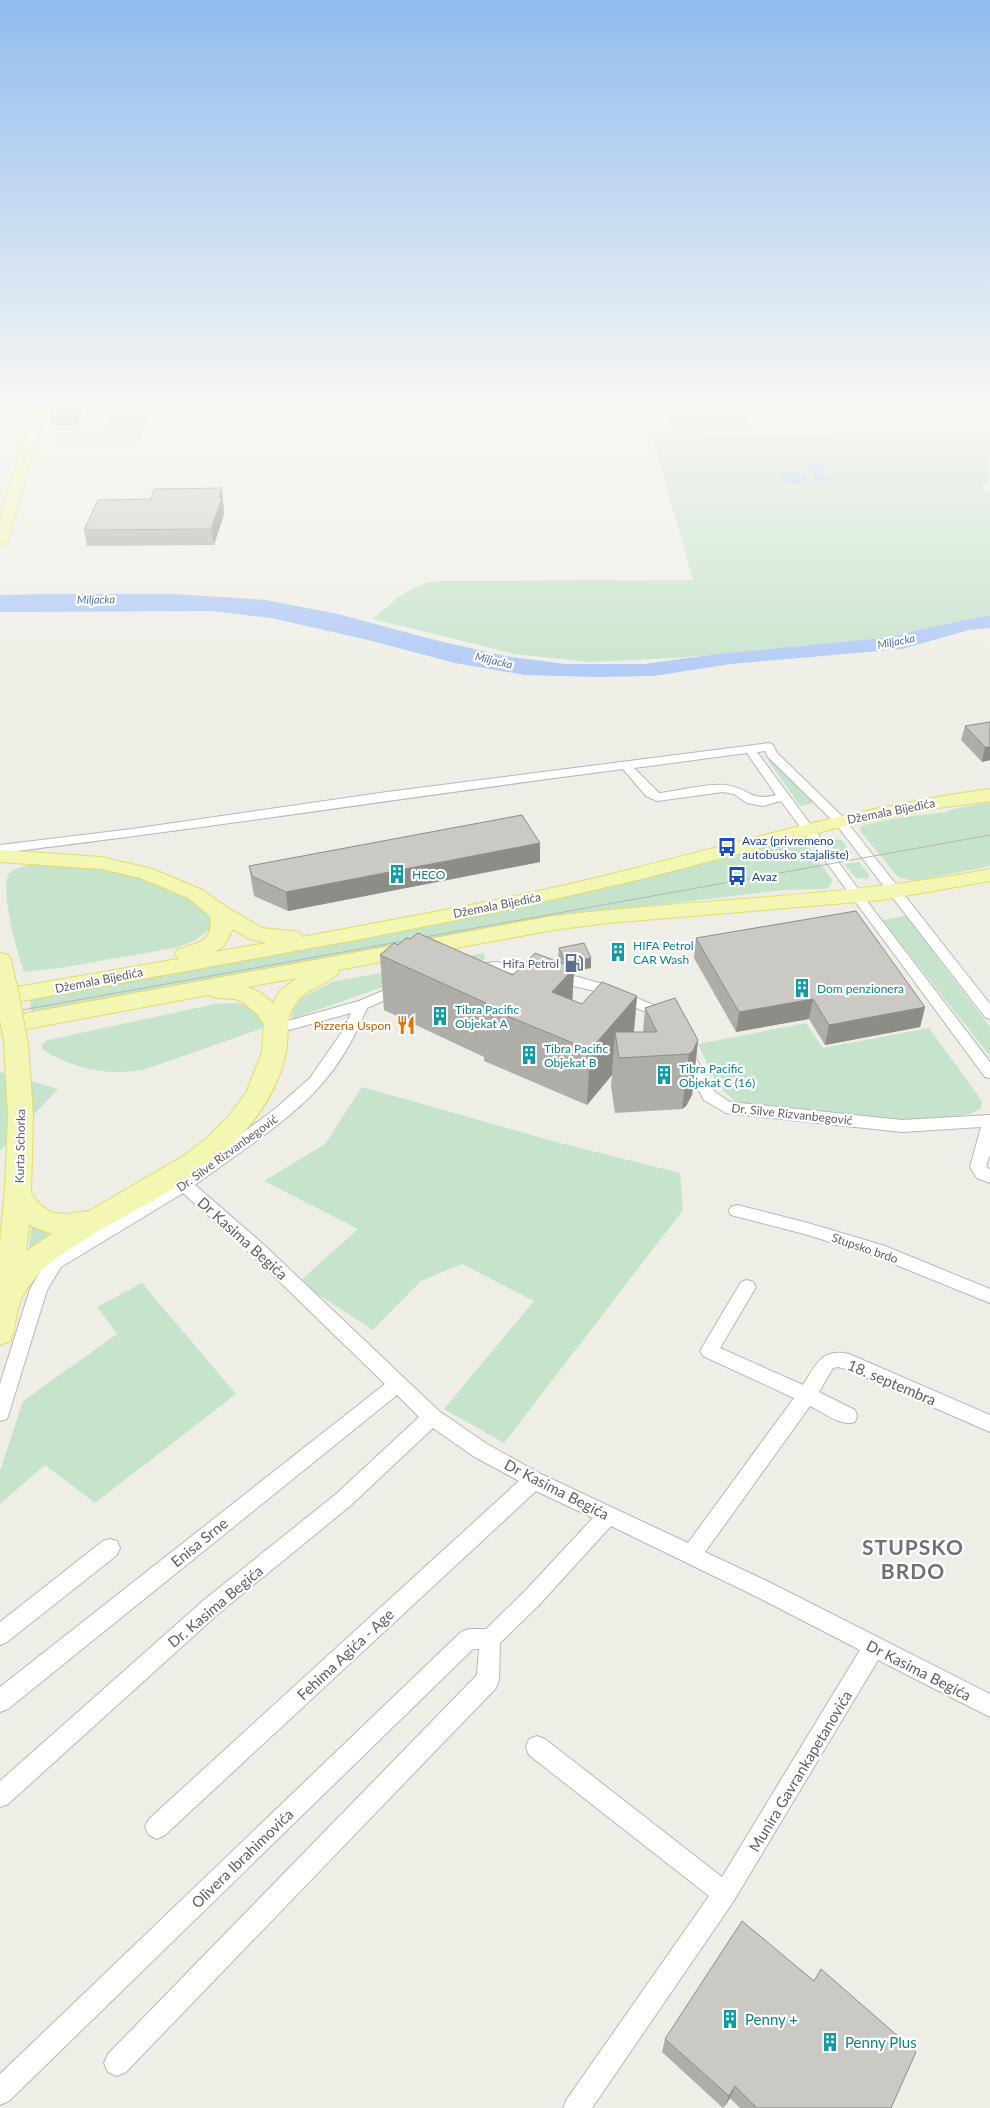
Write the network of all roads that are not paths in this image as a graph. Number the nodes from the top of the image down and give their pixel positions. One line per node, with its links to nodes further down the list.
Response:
1 (13, 499): 2 (main road)
2 (0, 540)
3 (750, 750): 4 (street); 6 (street); 7 (street)
4 (626, 766): 6 (street); 9 (street)
5 (990, 795): 7 (main road, Džemala Bijedića)
6 (785, 796): 8 (street)
7 (839, 820): 8 (main road, Džemala Bijedića); 11 (street)
8 (807, 829): 12 (street); 14 (main road, Džemala Bijedića)
9 (1, 859): 13 (main road)
10 (990, 875): 11 (main road)
11 (896, 892): 12 (main road); 23 (street)
12 (856, 896): 15 (main road); 26 (street)
13 (220, 913): 14 (main road); 17 (main road)
14 (337, 936): 17 (main road, Džemala Bijedića)
15 (358, 959): 21 (main road); 24 (main road)
16 (0, 960): 30 (main road, Kurta Schorka, bridge)
17 (146, 971): 20 (main road, Džemala Bijedića)
18 (457, 971): 27 (street, Dr. Silve Rizvanbegović)
19 (415, 982): 22 (street)
20 (0, 998)
21 (133, 1000): 24 (main road); 25 (main road)
22 (360, 1005): 24 (street); 29 (street, Dr. Silve Rizvanbegović)
23 (990, 1014)
24 (282, 1024): 29 (main road)
25 (0, 1026)
26 (990, 1073)
27 (990, 1121): 28 (street)
28 (990, 1177)
29 (178, 1181): 32 (main road); 37 (street, Dr Kasima Begića); 39 (street, Dr. Silve Rizvanbegović)
30 (19, 1195): 32 (main road); 35 (main road, Kurta Schorka)
31 (737, 1211): 34 (street, Stupsko brdo)
32 (92, 1220): 35 (main road)
33 (747, 1288): 38 (street)
34 (990, 1296)
35 (5, 1303): 36 (main road, Kurta Schorka)
36 (0, 1333)
37 (398, 1384): 41 (street, Dr Kasima Begića); 50 (street, Enisa Srne)
38 (807, 1395): 40 (street); 42 (street, 18. septembra); 46 (street, 18. septembra)
39 (0, 1413)
40 (848, 1416)
41 (432, 1417): 43 (street, Dr Kasima Begića); 53 (street, Dr. Kasima Begića)
42 (990, 1424)
43 (534, 1480): 44 (street, Dr Kasima Begića); 54 (street, Fehima Agića - Age)
44 (608, 1516): 46 (street, Dr Kasima Begića); 48 (street)
45 (110, 1548): 47 (street)
46 (692, 1554): 49 (street, Dr Kasima Begića)
47 (0, 1635)
48 (490, 1639): 56 (street); 57 (street, Olivera Ibrahimovića)
49 (874, 1647): 51 (street, Dr Kasima Begića); 55 (street, Munira Gavrankapetanovića)
50 (0, 1700)
51 (990, 1706)
52 (537, 1747): 55 (street)
53 (0, 1796)
54 (157, 1827)
55 (726, 1894): 58 (street, Munira Gavrankapetanovića)
56 (117, 2063)
57 (0, 2092)
58 (576, 2108)

